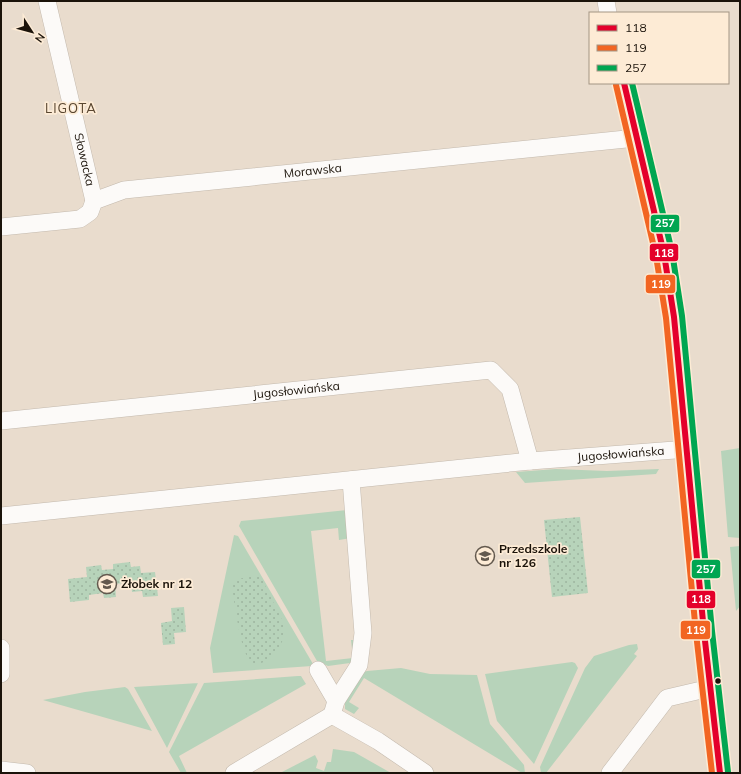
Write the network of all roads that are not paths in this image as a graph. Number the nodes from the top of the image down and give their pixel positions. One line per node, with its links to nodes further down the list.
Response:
1 (47, 1): 6 (street, Słowacka)
2 (606, 1): 3 (street)
3 (608, 12)
4 (624, 84): 5 (street)
5 (636, 138): 6 (street, Morawska); 9 (street)
6 (94, 202): 7 (street)
7 (1, 227)
8 (1, 421): 10 (street, Jugosłowiańska)
9 (688, 449): 10 (street, Jugosłowiańska); 16 (street)
10 (530, 461): 11 (street, Jugosłowiańska)
11 (351, 480): 12 (street, Jugosłowiańska); 17 (street)
12 (1, 516)
13 (1, 648): 15 (street)
14 (318, 670): 17 (street)
15 (1, 674)
16 (710, 688): 22 (street); 23 (street)
17 (334, 708): 20 (street); 21 (street)
18 (1, 770): 19 (street)
19 (27, 773)
20 (234, 773)
21 (425, 773)
22 (610, 773)
23 (720, 773)

